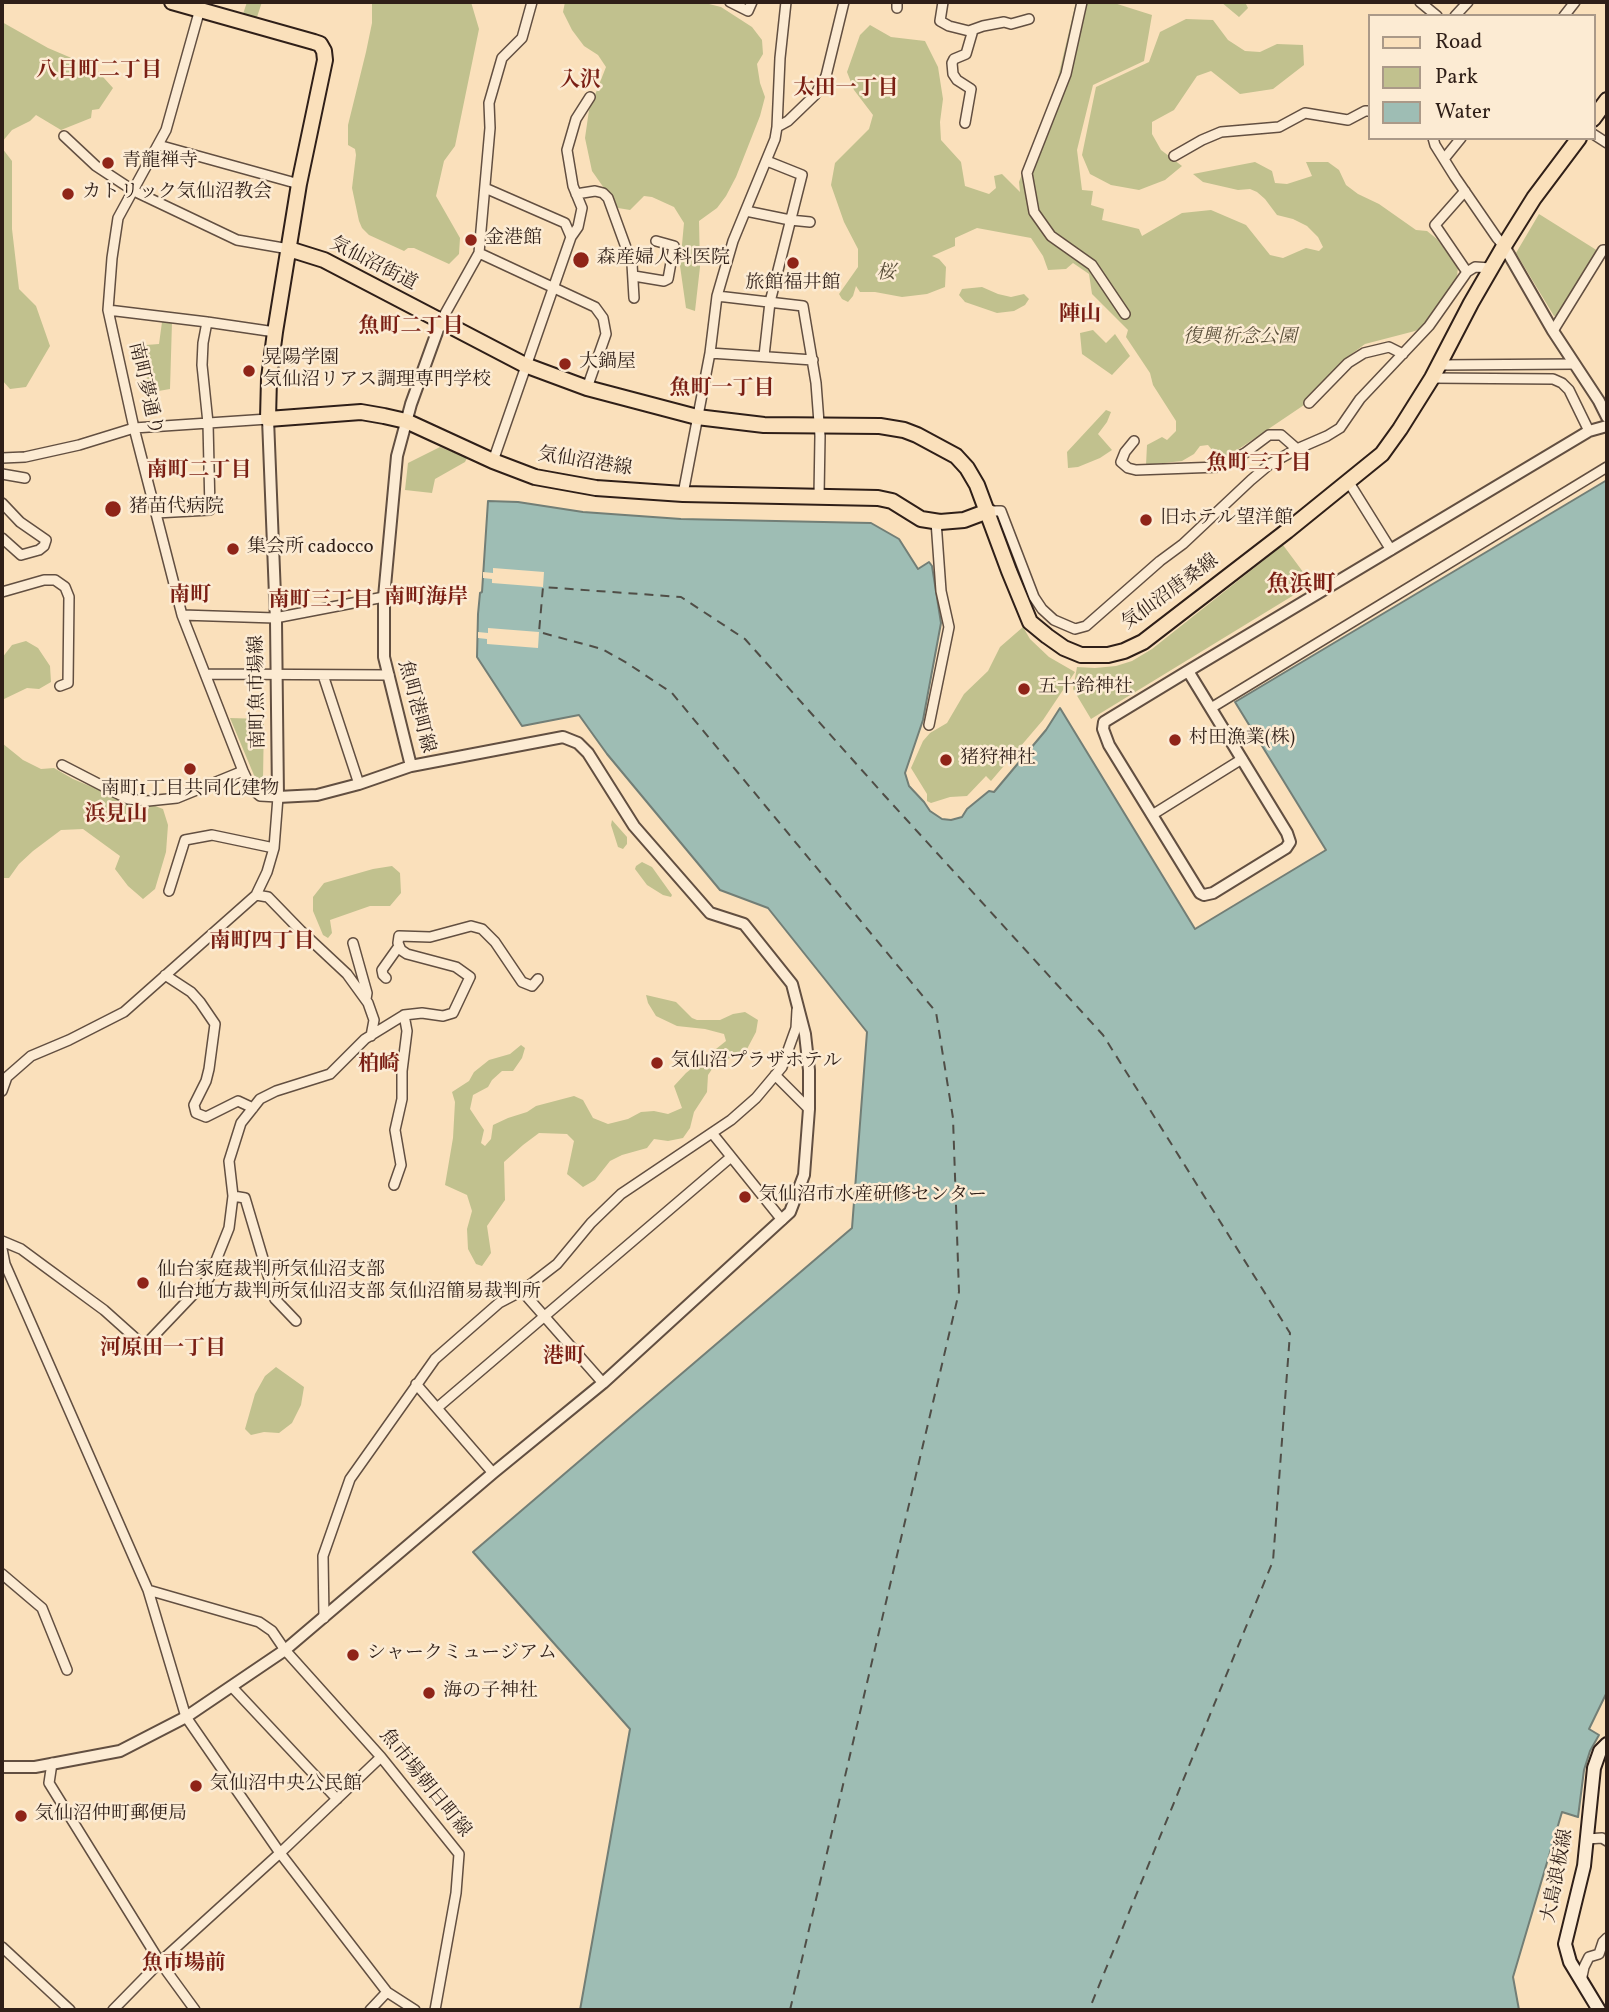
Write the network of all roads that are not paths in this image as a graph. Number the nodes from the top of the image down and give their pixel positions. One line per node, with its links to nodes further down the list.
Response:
1 (172, 2): 10 (main road)
2 (532, 2): 29 (street)
3 (730, 2): 4 (street)
4 (752, 2)
5 (786, 2): 19 (street)
6 (844, 2): 19 (street)
7 (943, 2): 13 (street)
8 (1082, 2): 50 (street)
9 (1420, 2): 11 (street)
10 (200, 9): 24 (street, 南町夢通り); 28 (main road)
11 (1435, 14)
12 (1029, 19): 13 (street)
13 (973, 30): 18 (street)
14 (590, 97): 32 (street)
15 (1607, 100): 17 (main road)
16 (1368, 111): 25 (street)
17 (1595, 116)
18 (965, 123)
19 (777, 127): 27 (street)
20 (64, 136): 30 (street)
21 (1434, 140): 26 (street)
22 (1459, 140): 26 (street)
23 (1578, 140): 38 (main road, 気仙沼唐桑線)
24 (158, 145): 28 (street); 30 (street, 南町夢通り)
25 (1174, 156)
26 (1444, 159): 31 (street)
27 (766, 161): 33 (street); 34 (street)
28 (299, 184): 39 (main road)
29 (485, 188): 36 (street); 41 (street)
30 (134, 191): 39 (street); 49 (street, 南町夢通り)
31 (1465, 191): 38 (street); 43 (street)
32 (576, 194): 36 (street); 44 (street)
33 (746, 211): 34 (street); 46 (street)
34 (790, 220): 35 (street); 48 (street)
35 (810, 222)
36 (571, 237): 45 (street)
37 (656, 241): 44 (street)
38 (1504, 246): 42 (main road, 気仙沼唐桑線); 53 (street)
39 (289, 249): 51 (main road, 気仙沼街道); 54 (main road)
40 (1607, 250): 53 (street)
41 (480, 253): 45 (street); 51 (street)
42 (1491, 268): 43 (street); 61 (main road, 気仙沼唐桑線)
43 (1467, 272): 56 (street)
44 (634, 276): 47 (street)
45 (552, 288): 60 (street); 63 (street)
46 (717, 296): 48 (street); 55 (street)
47 (634, 298)
48 (770, 302): 57 (street); 58 (street)
49 (108, 310): 52 (street); 72 (street, 南町夢通り)
50 (1125, 314)
51 (440, 321): 60 (main road, 気仙沼街道); 68 (street, 魚町港町線)
52 (207, 322): 54 (street); 69 (street)
53 (1553, 331): 59 (street)
54 (275, 332): 67 (main road)
55 (710, 353): 57 (street); 65 (street)
56 (1403, 354): 64 (street); 75 (street)
57 (764, 356): 58 (street)
58 (813, 359): 70 (street)
59 (1574, 364): 61 (street); 66 (street)
60 (525, 365): 63 (main road, 気仙沼街道); 77 (street)
61 (1440, 365): 62 (main road, 気仙沼唐桑線)
62 (1432, 378): 73 (street); 81 (main road, 気仙沼唐桑線)
63 (587, 388): 65 (main road, 気仙沼街道)
64 (1309, 403)
65 (697, 417): 70 (main road, 気仙沼唐桑線); 82 (street)
66 (1607, 417)
67 (268, 419): 68 (main road, 気仙沼港線); 69 (street); 93 (street, 南町魚市場線)
68 (405, 421): 77 (main road, 気仙沼港線); 91 (street, 魚町港町線)
69 (208, 423): 72 (street); 86 (street)
70 (819, 426): 83 (street); 85 (main road, 気仙沼唐桑線)
71 (1607, 426): 73 (street)
72 (134, 428): 76 (street); 86 (street, 南町夢通り)
73 (1588, 431): 89 (street)
74 (1134, 441): 75 (street)
75 (1297, 449): 85 (street)
76 (2, 458)
77 (493, 461): 82 (main road, 気仙沼港線)
78 (1607, 467): 100 (street)
79 (2, 474): 80 (street)
80 (25, 478)
81 (1348, 481): 85 (main road, 気仙沼唐桑線); 89 (street)
82 (684, 494): 83 (main road, 気仙沼港線)
83 (818, 496): 87 (main road, 気仙沼港線)
84 (2, 503): 88 (street)
85 (988, 511): 87 (main road, 気仙沼港線)
86 (156, 513): 92 (street, 南町夢通り)
87 (936, 522): 101 (street)
88 (2, 538)
89 (1391, 550): 94 (street)
90 (2, 592): 99 (street)
91 (384, 597): 93 (street); 98 (street, 魚町港町線)
92 (182, 615): 93 (street); 95 (street, 南町夢通り)
93 (275, 618): 96 (street, 南町魚市場線)
94 (1188, 671): 100 (street); 108 (street)
95 (206, 674): 96 (street); 105 (street, 南町夢通り)
96 (276, 675): 97 (street); 107 (street, 南町魚市場線)
97 (323, 676): 98 (street); 106 (street)
98 (389, 676): 104 (street, 魚町港町線)
99 (60, 686)
100 (1210, 708): 102 (street)
101 (929, 725)
102 (1242, 759): 108 (street); 108 (street)
103 (62, 765): 105 (street)
104 (411, 766): 106 (street); 118 (street, 魚町港町線)
105 (243, 771): 107 (street, 南町夢通り)
106 (359, 784): 107 (street)
107 (278, 797): 109 (street)
108 (1152, 815)
109 (274, 848): 110 (street); 111 (street)
110 (169, 891)
111 (256, 895): 114 (street); 117 (street)
112 (353, 943): 117 (street)
113 (399, 946): 115 (street); 116 (street); 119 (street)
114 (165, 975): 122 (street); 123 (street)
115 (386, 978)
116 (538, 979)
117 (366, 1000): 120 (street)
118 (798, 1002): 121 (street); 124 (street)
119 (404, 1015): 120 (street); 127 (street)
120 (371, 1036): 123 (street)
121 (775, 1075): 124 (street); 125 (street)
122 (2, 1091)
123 (253, 1108): 128 (street)
124 (810, 1109): 129 (street)
125 (712, 1133): 126 (street); 132 (street)
126 (731, 1157): 129 (street); 133 (street)
127 (394, 1185)
128 (233, 1196): 130 (street); 134 (street)
129 (782, 1220): 135 (street)
130 (2, 1241)
131 (2, 1249): 140 (street)
132 (522, 1292): 133 (street); 136 (street)
133 (544, 1316): 135 (street); 137 (street)
134 (296, 1321)
135 (603, 1383): 138 (street)
136 (416, 1384): 137 (street); 141 (street)
137 (437, 1408): 138 (street)
138 (493, 1473): 141 (street)
139 (2, 1574): 143 (street)
140 (148, 1590): 142 (street, 魚市場朝日町線); 145 (street)
141 (324, 1618): 142 (street)
142 (285, 1650): 144 (street); 147 (street, 魚市場朝日町線)
143 (67, 1670)
144 (232, 1687): 145 (street); 150 (street)
145 (186, 1717): 148 (street); 153 (street)
146 (1607, 1744): 151 (main road, 大島浪板線)
147 (381, 1757): 150 (street); 164 (street, 魚市場朝日町線)
148 (52, 1763): 149 (street); 156 (street)
149 (2, 1767)
150 (337, 1799): 153 (street)
151 (1587, 1839): 152 (street); 157 (main road, 大島浪板線)
152 (1607, 1841)
153 (280, 1853): 156 (street); 158 (street)
154 (1607, 1938): 157 (street)
155 (2, 1947): 159 (street)
156 (159, 1962): 160 (street); 161 (street)
157 (1581, 1981): 165 (main road, 大島浪板線)
158 (387, 1992): 162 (street); 163 (street)
159 (70, 2010)
160 (113, 2010)
161 (195, 2010)
162 (370, 2010)
163 (415, 2010)
164 (435, 2010)
165 (1599, 2010)

